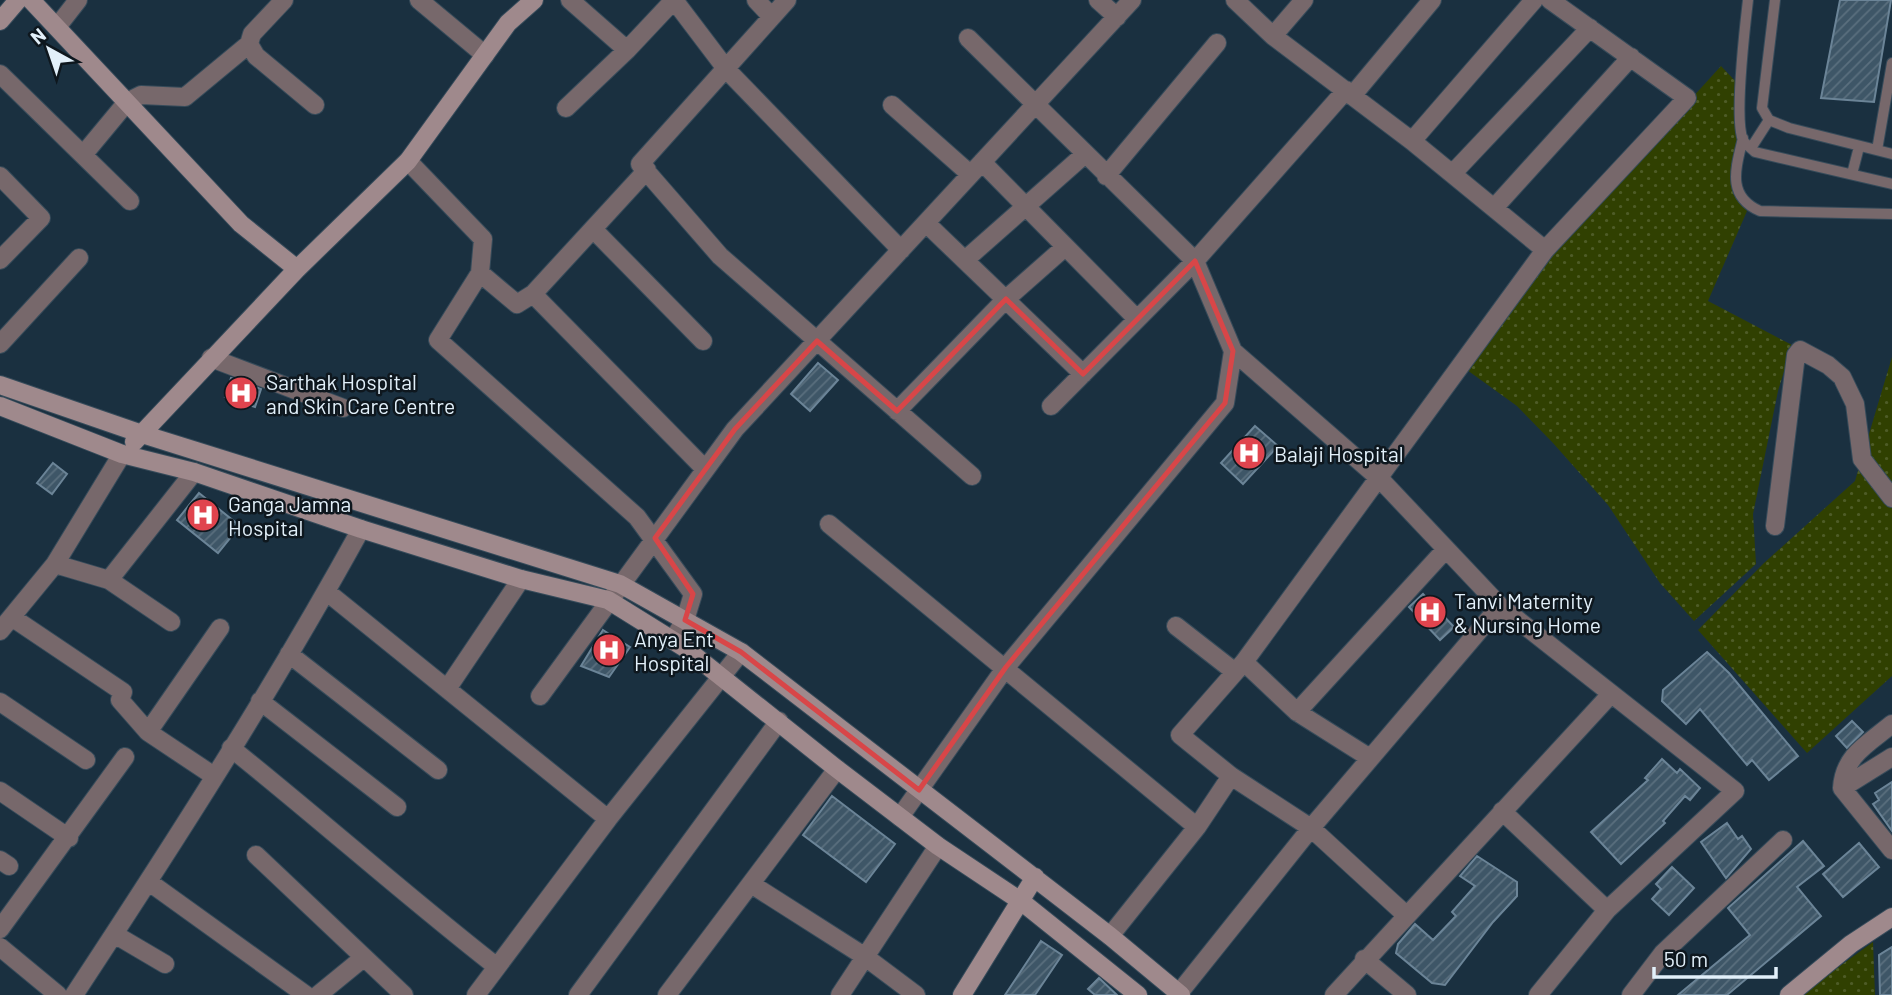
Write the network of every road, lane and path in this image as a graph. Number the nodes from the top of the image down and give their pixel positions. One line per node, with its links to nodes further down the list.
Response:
1 (18, 0): 22 (main road)
2 (31, 0): 23 (main road)
3 (78, 0): 23 (street)
4 (284, 0): 27 (street)
5 (534, 0): 30 (main road)
6 (570, 0): 29 (street)
7 (674, 0): 29 (street); 33 (street)
8 (757, 0): 20 (street)
9 (787, 0): 20 (street)
10 (1098, 0): 21 (street)
11 (1132, 0): 21 (street)
12 (1235, 0): 25 (street)
13 (1304, 0): 25 (street)
14 (1432, 0): 35 (street)
15 (1534, 0): 43 (street)
16 (1550, 0): 24 (street)
17 (1748, 0): 42 (lane)
18 (1775, 0): 41 (lane)
19 (428, 3): 30 (street)
20 (771, 16): 33 (street)
21 (1117, 17): 37 (street)
22 (0, 21)
23 (57, 27): 36 (main road)
24 (1590, 28): 31 (street); 53 (street)
25 (1273, 36): 35 (street)
26 (968, 38): 37 (street)
27 (249, 44): 36 (street); 38 (street)
28 (1217, 44): 56 (street)
29 (627, 50): 40 (street)
30 (485, 55): 50 (main road)
31 (1630, 57): 60 (street); 66 (street)
32 (1892, 63): 46 (lane)
33 (727, 70): 52 (street); 65 (street)
34 (0, 74): 49 (street)
35 (1349, 93): 43 (street); 70 (street)
36 (127, 102): 49 (street); 71 (main road)
37 (1036, 103): 47 (street); 51 (street)
38 (315, 105)
39 (892, 105): 51 (street)
40 (566, 108)
41 (1769, 120): 44 (lane); 45 (lane)
42 (1742, 138): 45 (lane); 61 (lane)
43 (1412, 141): 53 (street)
44 (1859, 147): 46 (lane); 54 (lane)
45 (1751, 148): 54 (lane)
46 (1877, 150): 48 (lane)
47 (1085, 154): 56 (street); 59 (street)
48 (1892, 154)
49 (83, 155): 58 (street)
50 (408, 161): 71 (main road); 72 (street)
51 (976, 168): 59 (street); 62 (street)
52 (647, 170): 63 (street); 77 (street)
53 (1453, 173): 60 (street)
54 (1852, 174): 57 (lane)
55 (0, 176): 68 (street)
56 (1106, 176): 70 (street)
57 (1892, 184)
58 (130, 201)
59 (1024, 206): 64 (street); 69 (street)
60 (1494, 208): 66 (street)
61 (1892, 214)
62 (926, 223): 65 (street); 69 (street)
63 (593, 229): 73 (street); 76 (street)
64 (1065, 247): 74 (street); 75 (street)
65 (901, 250): 77 (street)
66 (1545, 250): 92 (street)
67 (79, 258): 78 (street)
68 (0, 260)
69 (965, 260): 74 (street)
70 (1195, 261): 75 (street); 79 (street)
71 (297, 269): 80 (main road)
72 (480, 273): 73 (street); 97 (street)
73 (533, 294): 89 (street)
74 (1006, 299): 81 (street); 86 (street)
75 (1136, 318): 81 (street)
76 (703, 341)
77 (817, 341): 86 (street); 89 (street)
78 (0, 344)
79 (1233, 351): 92 (street); 115 (street)
80 (212, 358): 84 (street); 87 (main road)
81 (1083, 374): 83 (street)
82 (0, 385): 87 (main road)
83 (1051, 406)
84 (343, 408)
85 (2, 410): 88 (main road)
86 (897, 411): 91 (street)
87 (142, 434): 88 (main road); 102 (main road)
88 (122, 454): 90 (main road); 99 (street)
89 (704, 468): 97 (street)
90 (194, 472): 96 (main road); 101 (street)
91 (972, 476)
92 (1380, 479): 98 (street); 116 (street)
93 (1892, 498): 95 (street)
94 (829, 524): 115 (street)
95 (1775, 526)
96 (361, 529): 100 (main road); 103 (street)
97 (655, 538): 102 (street); 107 (street)
98 (1446, 549): 105 (street); 123 (street)
99 (55, 564): 101 (street); 106 (street)
100 (521, 579): 104 (main road); 118 (street)
101 (109, 580): 108 (street)
102 (620, 584): 104 (street); 107 (main road)
103 (327, 592): 114 (street); 118 (street)
104 (608, 600): 112 (main road); 120 (street)
105 (1500, 606): 119 (street); 130 (street)
106 (13, 618): 111 (street); 126 (street)
107 (685, 620): 112 (street); 113 (main road)
108 (170, 622)
109 (1176, 626): 116 (street)
110 (220, 628): 126 (street)
111 (0, 631)
112 (673, 640): 117 (main road)
113 (741, 652): 117 (street); 137 (main road)
114 (289, 653): 121 (street); 133 (street)
115 (1006, 667): 137 (street); 143 (street)
116 (1240, 667): 123 (street); 135 (street)
117 (721, 675): 124 (main road); 142 (street)
118 (447, 689): 142 (street)
119 (1611, 694): 140 (street); 154 (street)
120 (540, 696)
121 (260, 701): 127 (street); 139 (street)
122 (0, 702): 131 (street)
123 (1297, 712): 130 (street)
124 (779, 721): 132 (main road); 173 (street)
125 (1892, 724): 136 (street)
126 (148, 732): 134 (street)
127 (231, 748): 134 (street); 165 (street)
128 (125, 757): 145 (street)
129 (1892, 757): 136 (street)
130 (1370, 758): 144 (street)
131 (86, 760)
132 (837, 769): 141 (main road); 152 (street)
133 (438, 770)
134 (214, 776): 151 (street)
135 (1231, 776): 143 (street); 144 (street)
136 (1842, 788): 148 (street)
137 (919, 789): 141 (street); 150 (main road)
138 (0, 791): 145 (street)
139 (397, 807)
140 (1502, 811): 154 (street); 155 (street)
141 (900, 817): 147 (main road)
142 (608, 819): 165 (street)
143 (1197, 827): 159 (street)
144 (1311, 828): 155 (street); 166 (street)
145 (69, 838): 157 (street)
146 (1783, 839): 182 (street)
147 (938, 846): 153 (main road); 161 (street)
148 (1892, 850)
149 (256, 855): 162 (street)
150 (1035, 877): 153 (main road); 159 (main road)
151 (149, 882): 158 (street); 169 (street)
152 (751, 884): 161 (street); 174 (street)
153 (1022, 902): 177 (main road); 178 (main road)
154 (1607, 910): 181 (street)
155 (1406, 915): 163 (street)
156 (1892, 917): 183 (main road)
157 (0, 929)
158 (114, 934): 164 (street); 168 (street)
159 (1110, 936): 166 (main road)
160 (0, 947): 167 (street)
161 (864, 956): 175 (street); 176 (street)
162 (362, 959): 170 (street); 171 (street)
163 (1364, 959): 179 (street); 180 (street)
164 (166, 964)
165 (497, 967): 172 (street)
166 (1180, 994)
167 (58, 995)
168 (74, 995)
169 (306, 995)
170 (318, 995)
171 (404, 995)
172 (477, 995)
173 (578, 995)
174 (667, 995)
175 (840, 995)
176 (916, 995)
177 (962, 995)
178 (1138, 995)
179 (1334, 995)
180 (1408, 995)
181 (1538, 995)
182 (1631, 995)
183 (1789, 995)

